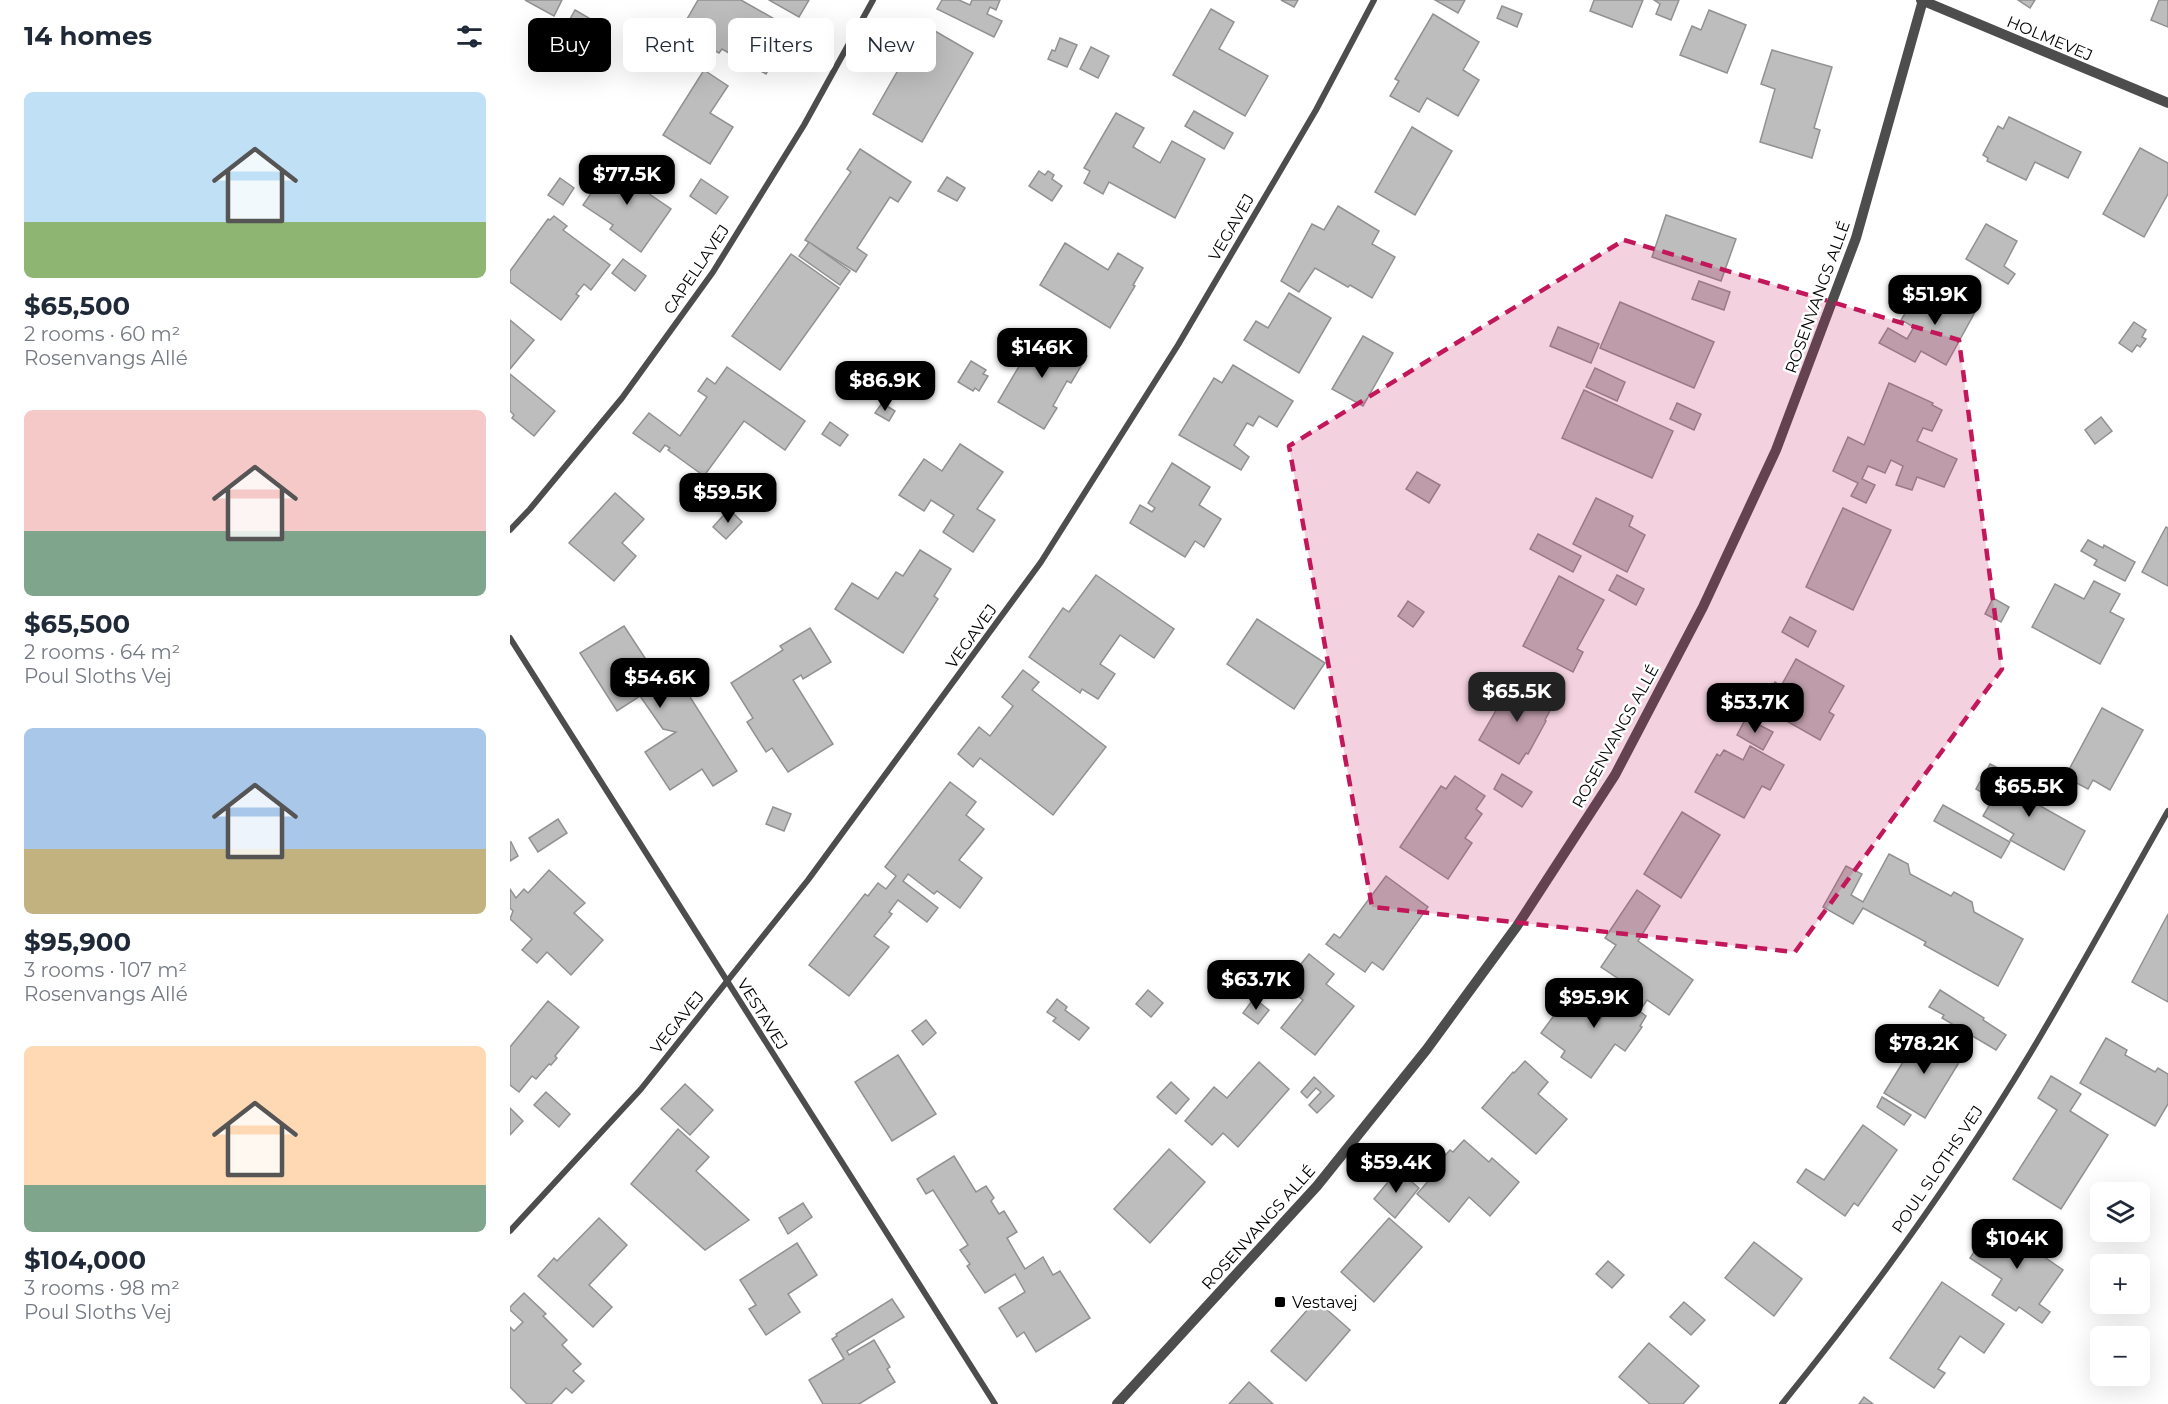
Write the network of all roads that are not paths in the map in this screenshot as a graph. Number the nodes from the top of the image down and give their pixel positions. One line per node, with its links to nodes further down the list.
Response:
1 (873, 0): 5 (street, CAPELLAVEJ)
2 (1374, 0): 8 (street, VEGAVEJ)
3 (1922, 0): 4 (street, HOLMEVEJ); 11 (street, ROSENVANGS ALLÉ)
4 (2168, 103)
5 (510, 530)
6 (510, 638): 8 (street, VESTAVEJ)
7 (2168, 812): 12 (street, POUL SLOTHS VEJ)
8 (727, 982): 9 (street, VEGAVEJ); 10 (street, VESTAVEJ)
9 (510, 1231)
10 (995, 1404)
11 (1117, 1404)
12 (1782, 1404)

